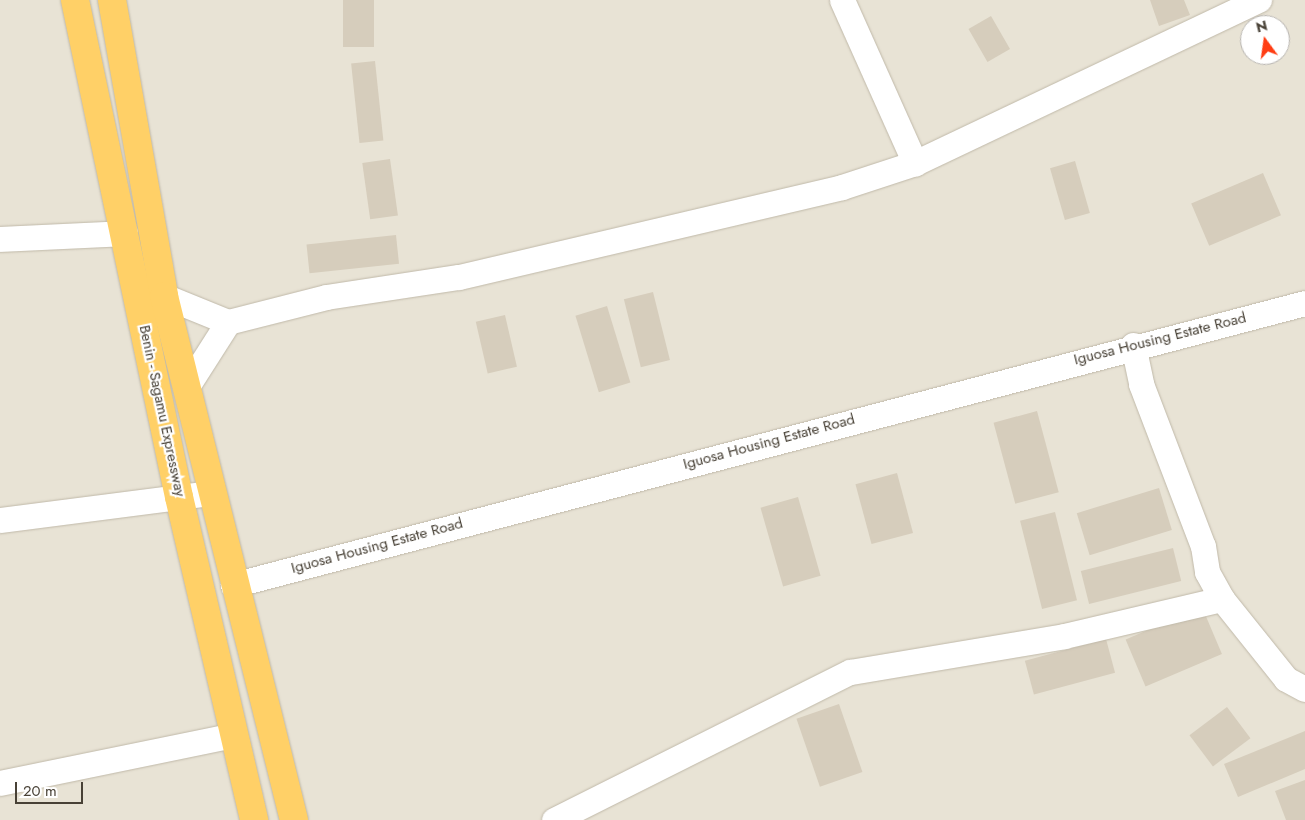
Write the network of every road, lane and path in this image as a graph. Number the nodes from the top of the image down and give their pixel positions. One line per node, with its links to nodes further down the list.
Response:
1 (74, 0): 6 (highway, Benin - Sagamu Expressway)
2 (112, 0): 8 (highway)
3 (842, 0): 5 (street)
4 (1259, 0): 5 (street)
5 (915, 163): 10 (street)
6 (125, 233): 7 (street); 14 (highway, Benin - Sagamu Expressway)
7 (0, 239)
8 (164, 296): 10 (street); 12 (highway)
9 (1305, 303): 11 (street, Iguosa Housing Estate Road)
10 (228, 322): 12 (street)
11 (1133, 345): 16 (street, Iguosa Housing Estate Road); 17 (street)
12 (186, 388): 13 (highway)
13 (212, 493): 14 (street); 16 (highway)
14 (179, 497): 15 (street); 19 (highway, Benin - Sagamu Expressway)
15 (0, 520)
16 (233, 585): 22 (highway)
17 (1222, 599): 18 (street); 23 (street)
18 (1299, 679)
19 (233, 734): 20 (street); 21 (highway, Benin - Sagamu Expressway)
20 (0, 783)
21 (254, 820)
22 (294, 820)
23 (554, 820)

